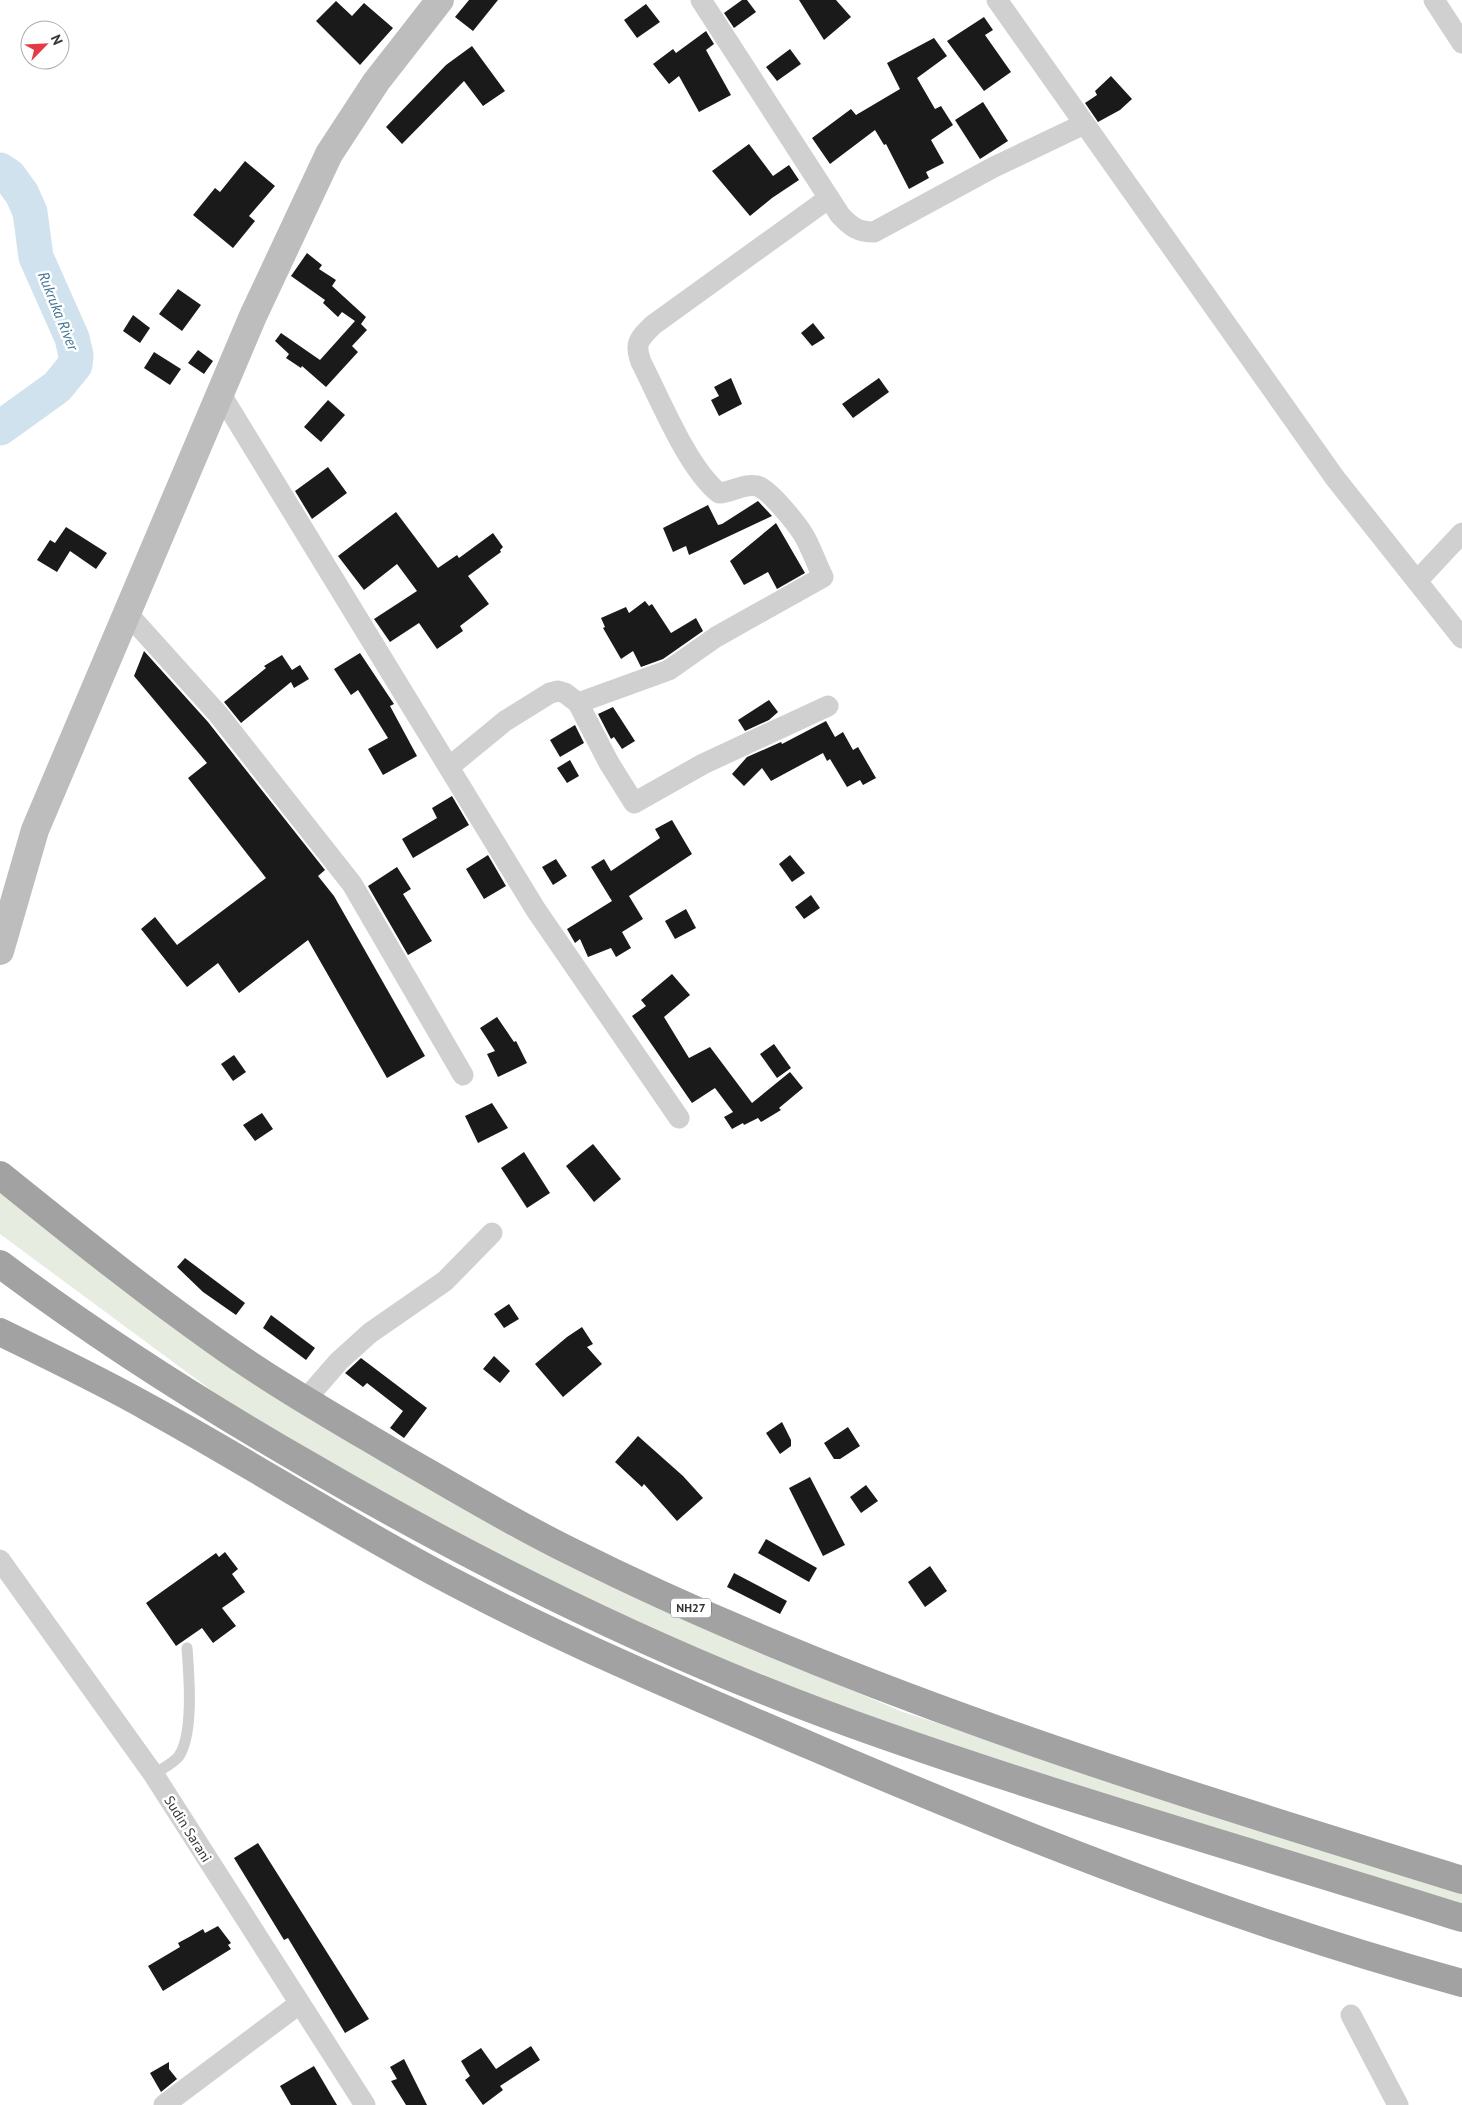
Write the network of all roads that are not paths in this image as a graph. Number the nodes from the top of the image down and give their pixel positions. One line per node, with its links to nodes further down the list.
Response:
1 (440, 0): 8 (main road)
2 (701, 0): 7 (street)
3 (997, 0): 6 (street)
4 (1434, 0): 5 (street)
5 (1462, 43)
6 (1084, 124): 7 (street); 10 (street)
7 (829, 198): 13 (street)
8 (220, 393): 11 (main road); 15 (street)
9 (1462, 533): 10 (street)
10 (1417, 581): 12 (street)
11 (127, 613): 16 (main road); 17 (street)
12 (1462, 638)
13 (578, 703): 14 (street); 15 (street)
14 (828, 706)
15 (449, 766): 18 (street)
16 (0, 951)
17 (463, 1075)
18 (679, 1118)
19 (0, 1175): 25 (highway, NH27)
20 (492, 1232): 25 (street)
21 (0, 1264): 23 (highway)
22 (0, 1278): 23 (highway)
23 (40, 1294): 30 (highway)
24 (0, 1332): 31 (highway)
25 (305, 1400): 29 (highway, NH27)
26 (0, 1560): 28 (street, Sudin Sarani)
27 (187, 1648): 28 (lane)
28 (154, 1775): 32 (street, Sudin Sarani)
29 (1462, 1880)
30 (1462, 1918)
31 (1462, 1983)
32 (299, 2004): 34 (street); 35 (street, Sudin Sarani)
33 (1351, 2015): 36 (street)
34 (164, 2105)
35 (365, 2105)
36 (1398, 2105)

